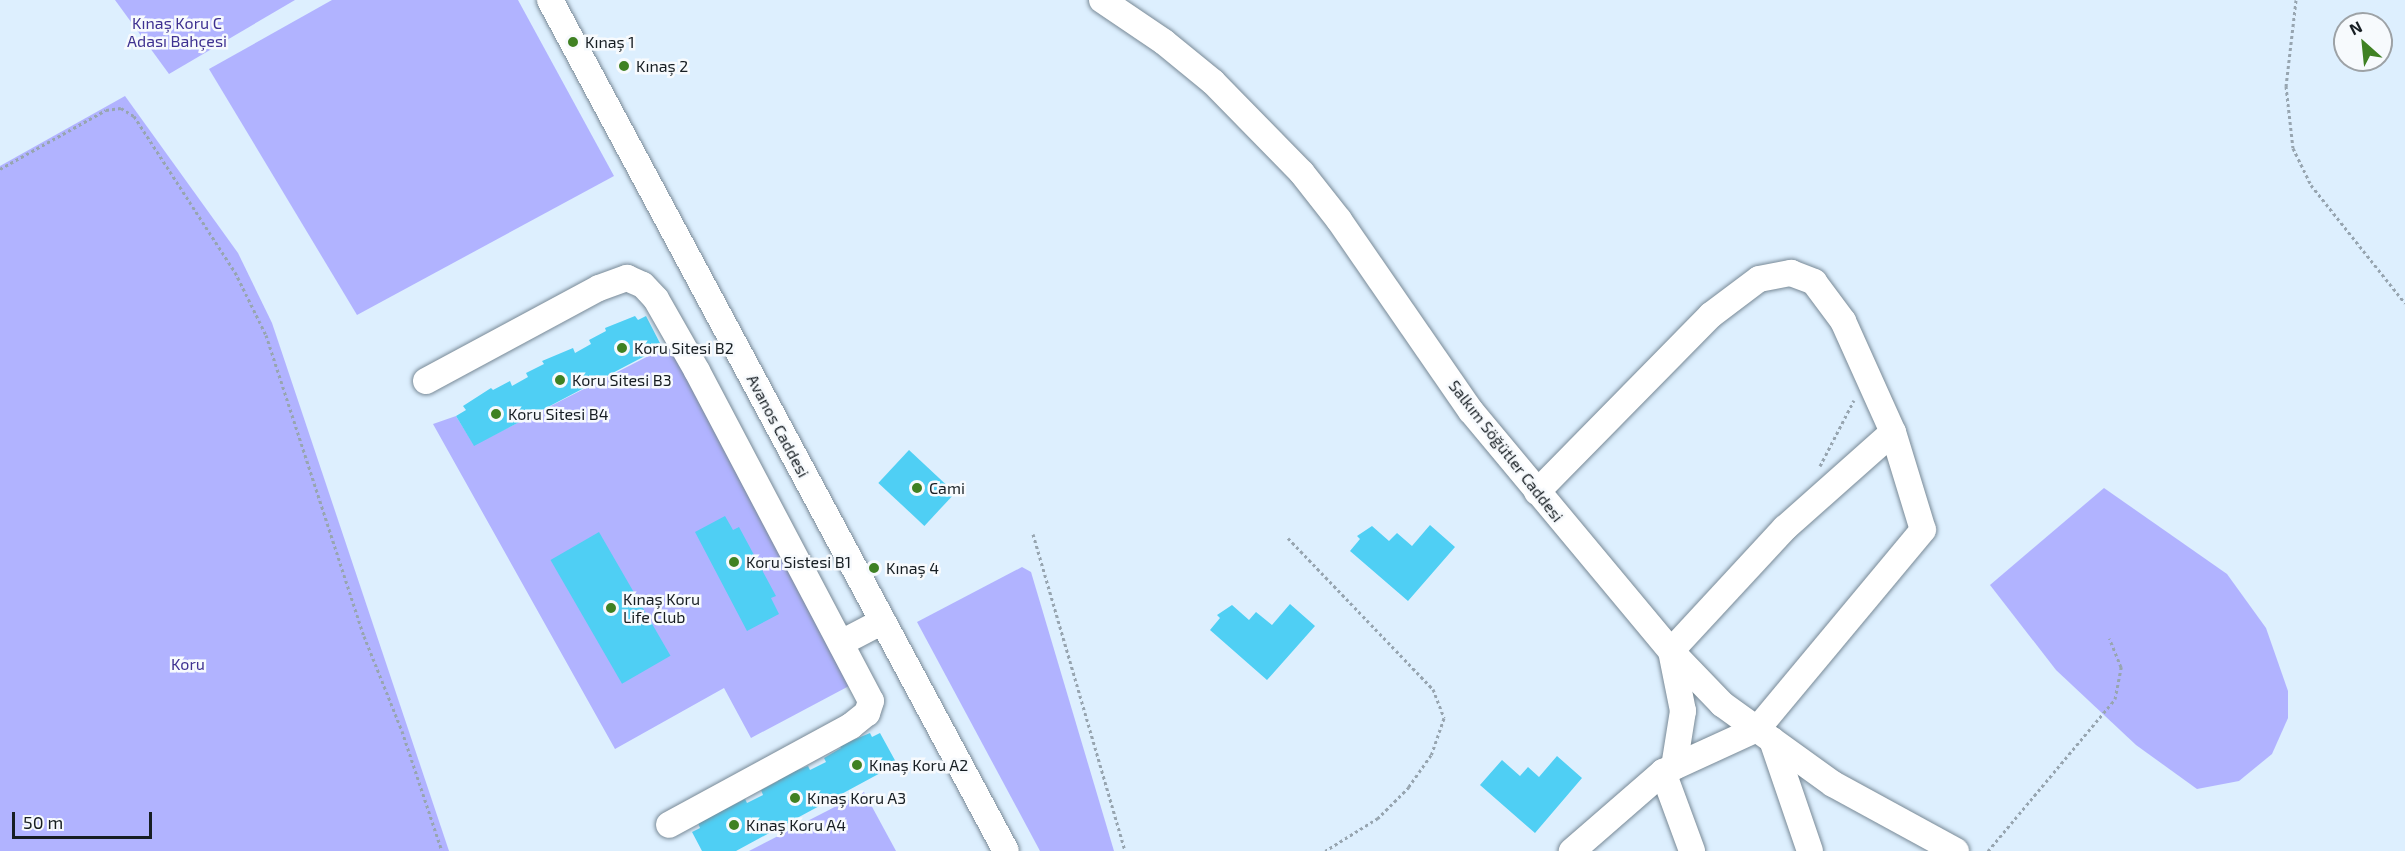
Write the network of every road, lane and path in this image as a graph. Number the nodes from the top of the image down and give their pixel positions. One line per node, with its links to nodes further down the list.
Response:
1 (550, 0): 13 (street, Avanos Caddesi)
2 (1102, 0): 10 (street, Salkım Söğütler Caddesi)
3 (2296, 0): 5 (path)
4 (0, 169): 21 (path)
5 (2405, 303)
6 (1869, 380): 8 (street); 9 (path); 10 (street)
7 (426, 381): 15 (street)
8 (1893, 432): 16 (street); 17 (street)
9 (1819, 471)
10 (1537, 492): 16 (street, Salkım Söğütler Caddesi)
11 (1033, 534): 23 (path)
12 (1287, 538): 24 (path)
13 (883, 621): 15 (street); 22 (street, Avanos Caddesi)
14 (2109, 638): 28 (path)
15 (841, 643): 19 (street)
16 (1671, 651): 17 (street, Salkım Söğütler Caddesi); 18 (street)
17 (1765, 734): 18 (street); 26 (street); 27 (street, Salkım Söğütler Caddesi)
18 (1668, 770): 20 (street); 25 (street)
19 (669, 825)
20 (1574, 850)
21 (442, 851)
22 (1006, 851)
23 (1125, 851)
24 (1325, 851)
25 (1692, 851)
26 (1810, 851)
27 (1956, 851)
28 (1988, 851)

